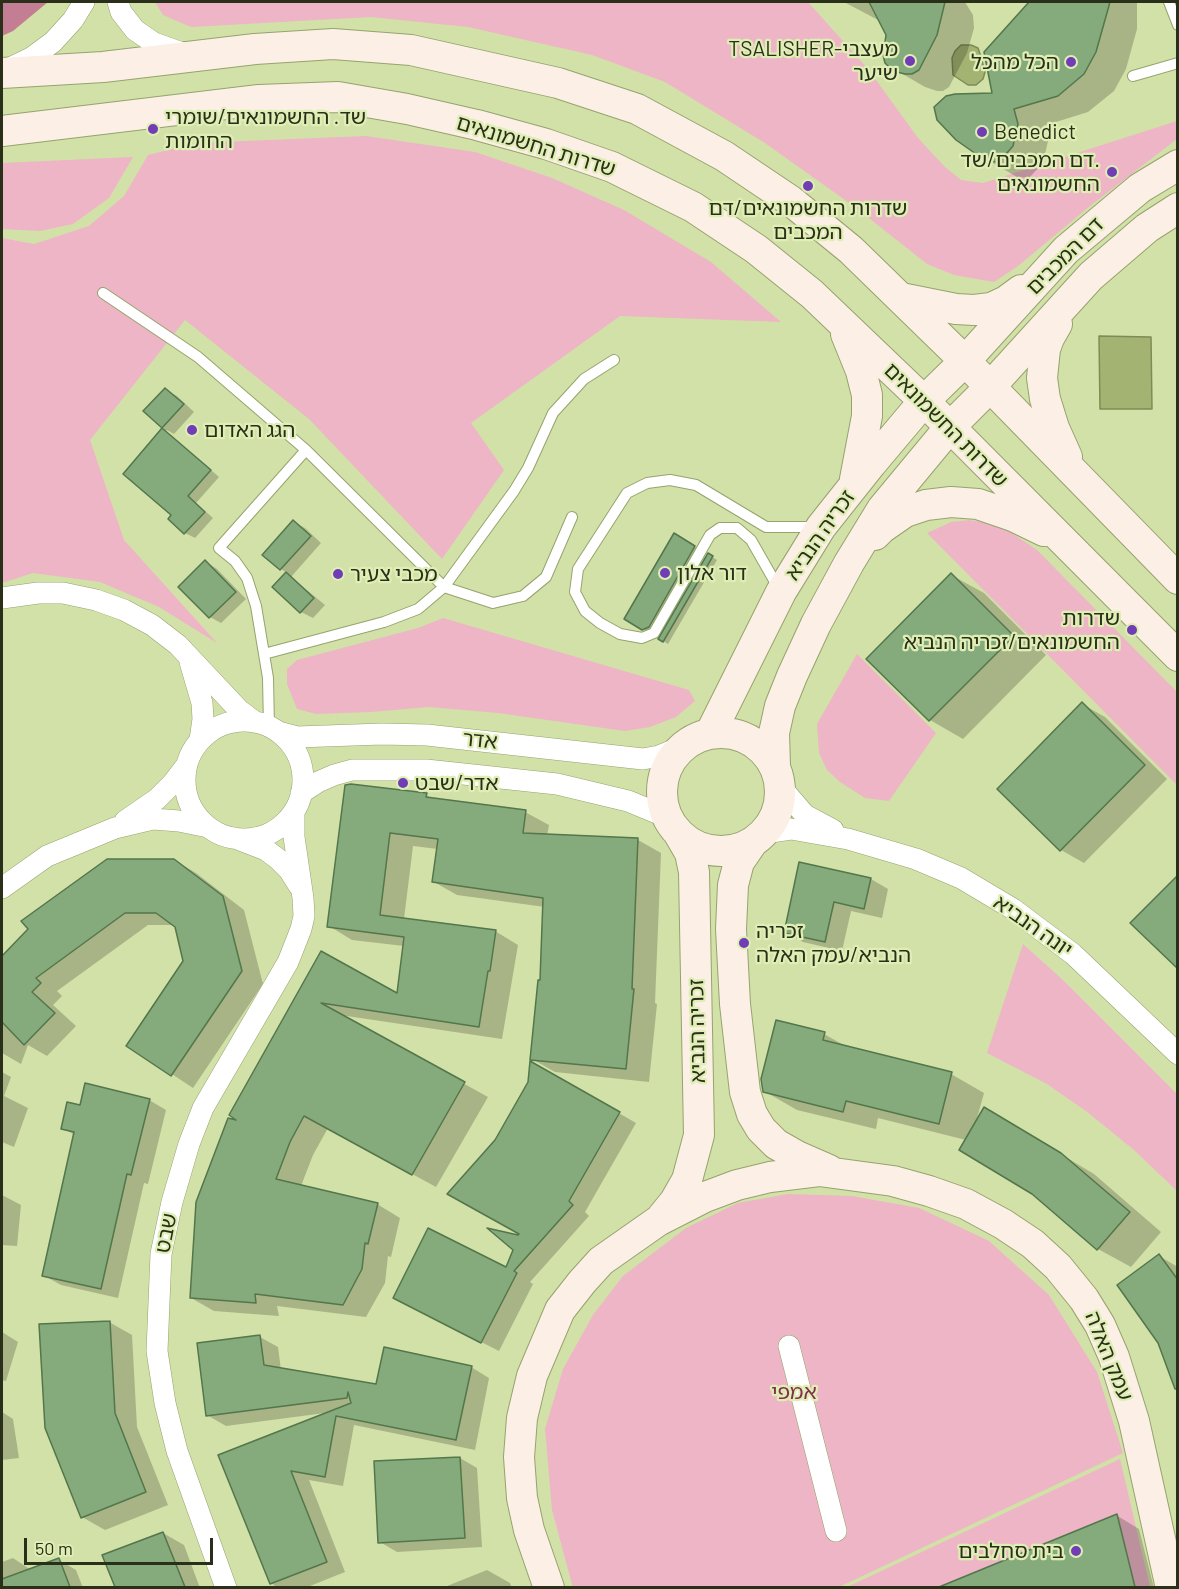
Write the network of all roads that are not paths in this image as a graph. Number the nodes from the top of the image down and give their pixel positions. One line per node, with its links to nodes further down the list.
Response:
1 (84, 2): 7 (street)
2 (118, 2): 5 (street)
3 (1169, 2): 4 (lane)
4 (1178, 25)
5 (191, 56): 7 (street); 15 (street)
6 (1178, 63): 8 (lane)
7 (2, 73)
8 (1132, 76)
9 (2, 131): 16 (street, שדרות החשמונאים)
10 (1178, 165): 12 (street, דם המכבים)
11 (1178, 208): 14 (street, דם המכבים)
12 (1042, 276): 15 (street); 18 (street, דם המכבים)
13 (103, 293): 22 (lane)
14 (1076, 293): 19 (street, דם המכבים); 23 (street)
15 (901, 298): 18 (street)
16 (842, 323): 20 (street, שדרות החשמונאים); 24 (street)
17 (614, 360): 30 (lane)
18 (965, 361): 19 (street); 20 (street, זכריה הנביא)
19 (990, 387): 21 (street, זכריה הנביא); 23 (street)
20 (924, 401): 21 (street, שדרות החשמונאים); 24 (street, זכריה הנביא)
21 (950, 427): 27 (street, שדרות החשמונאים); 28 (street, זכריה הנביא)
22 (306, 450): 30 (lane); 34 (lane)
23 (1075, 473): 29 (street)
24 (854, 486): 26 (street, זכריה הנביא)
25 (572, 517): 30 (lane)
26 (821, 527): 31 (street, זכריה הנביא); 31 (lane)
27 (1061, 539): 28 (street); 35 (street, שדרות החשמונאים)
28 (849, 563): 41 (street, זכריה הנביא)
29 (1178, 579)
30 (444, 587): 34 (lane)
31 (781, 592): 37 (street, זכריה הנביא)
32 (2, 598): 33 (street)
33 (186, 653): 36 (street); 38 (street)
34 (264, 654): 36 (lane)
35 (1178, 656)
36 (267, 727): 38 (street); 39 (street, אדר); 42 (street)
37 (711, 732): 39 (street); 41 (street)
38 (200, 740): 40 (street)
39 (681, 747): 43 (street)
40 (186, 766): 44 (street); 45 (street)
41 (778, 776): 47 (street); 48 (street, יונה הנביא)
42 (297, 803): 43 (street, אדר); 46 (street); 50 (street, שבט)
43 (673, 825): 47 (street); 53 (street, זכריה הנביא)
44 (208, 827): 45 (street); 46 (street)
45 (115, 828): 49 (street)
46 (236, 838): 50 (street, שבט)
47 (758, 838): 48 (street, יונה הנביא); 52 (street, זכריה הנביא)
48 (861, 843): 51 (street, יונה הנביא)
49 (2, 888)
50 (303, 898): 56 (street, שבט)
51 (1178, 1054)
52 (838, 1173): 53 (street); 58 (street, עמק האלה)
53 (658, 1221): 57 (street)
54 (789, 1346): 55 (street)
55 (836, 1531)
56 (226, 1587)
57 (549, 1587)
58 (1172, 1587)

